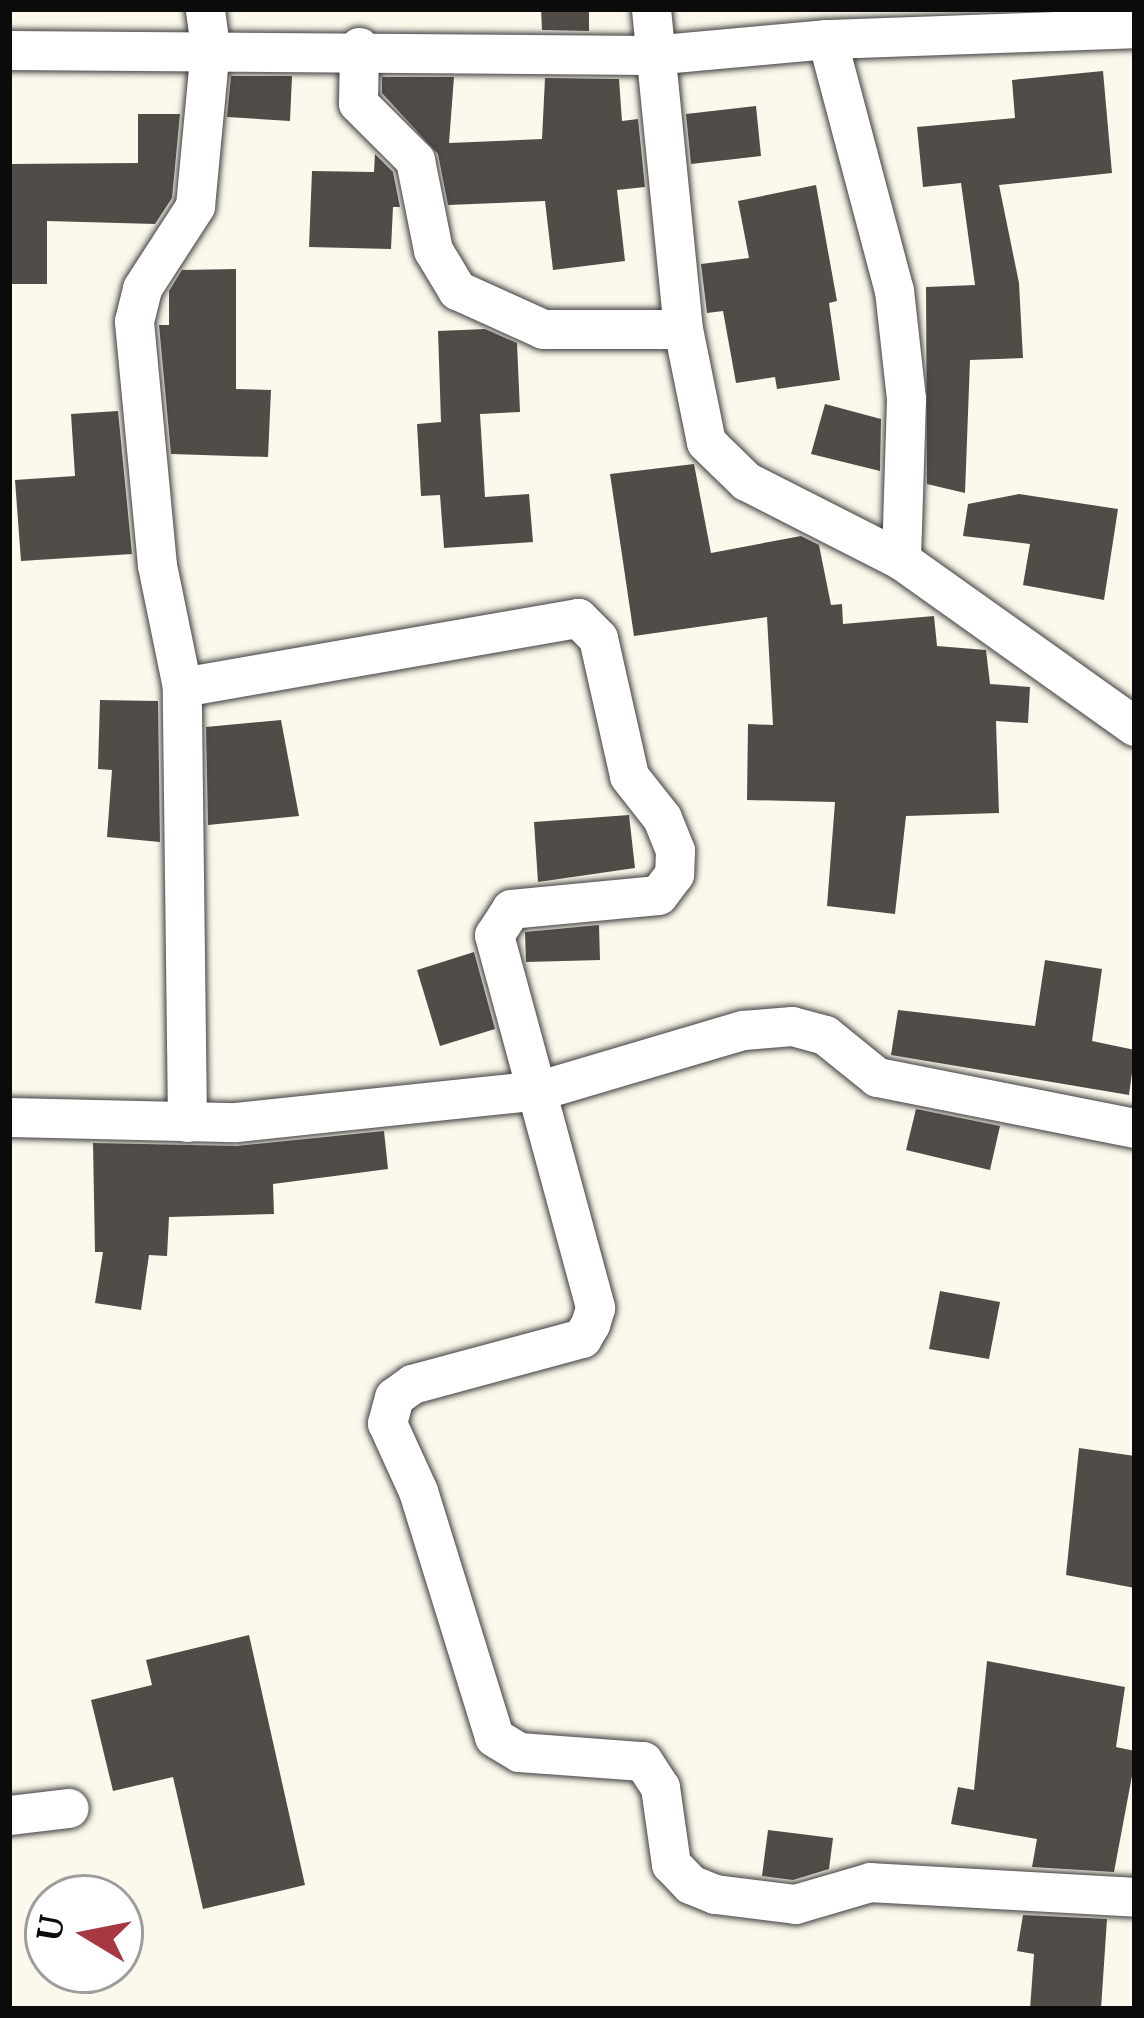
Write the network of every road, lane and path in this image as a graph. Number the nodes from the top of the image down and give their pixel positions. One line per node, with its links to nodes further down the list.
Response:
1 (651, 9): 8 (street)
2 (1069, 21): 4 (street); 5 (street)
3 (208, 28): 6 (street); 7 (street); 11 (street)
4 (1135, 28)
5 (827, 38): 8 (street); 10 (street)
6 (359, 47): 8 (street); 9 (street)
7 (9, 50)
8 (650, 55): 9 (street)
9 (683, 329): 10 (street)
10 (902, 560): 12 (street)
11 (182, 687): 13 (street); 15 (street)
12 (1135, 726)
13 (540, 1090): 15 (street); 16 (street); 19 (street)
14 (9, 1117): 15 (street)
15 (187, 1121)
16 (1135, 1128)
17 (69, 1808): 18 (street)
18 (9, 1815)
19 (1135, 1897)

